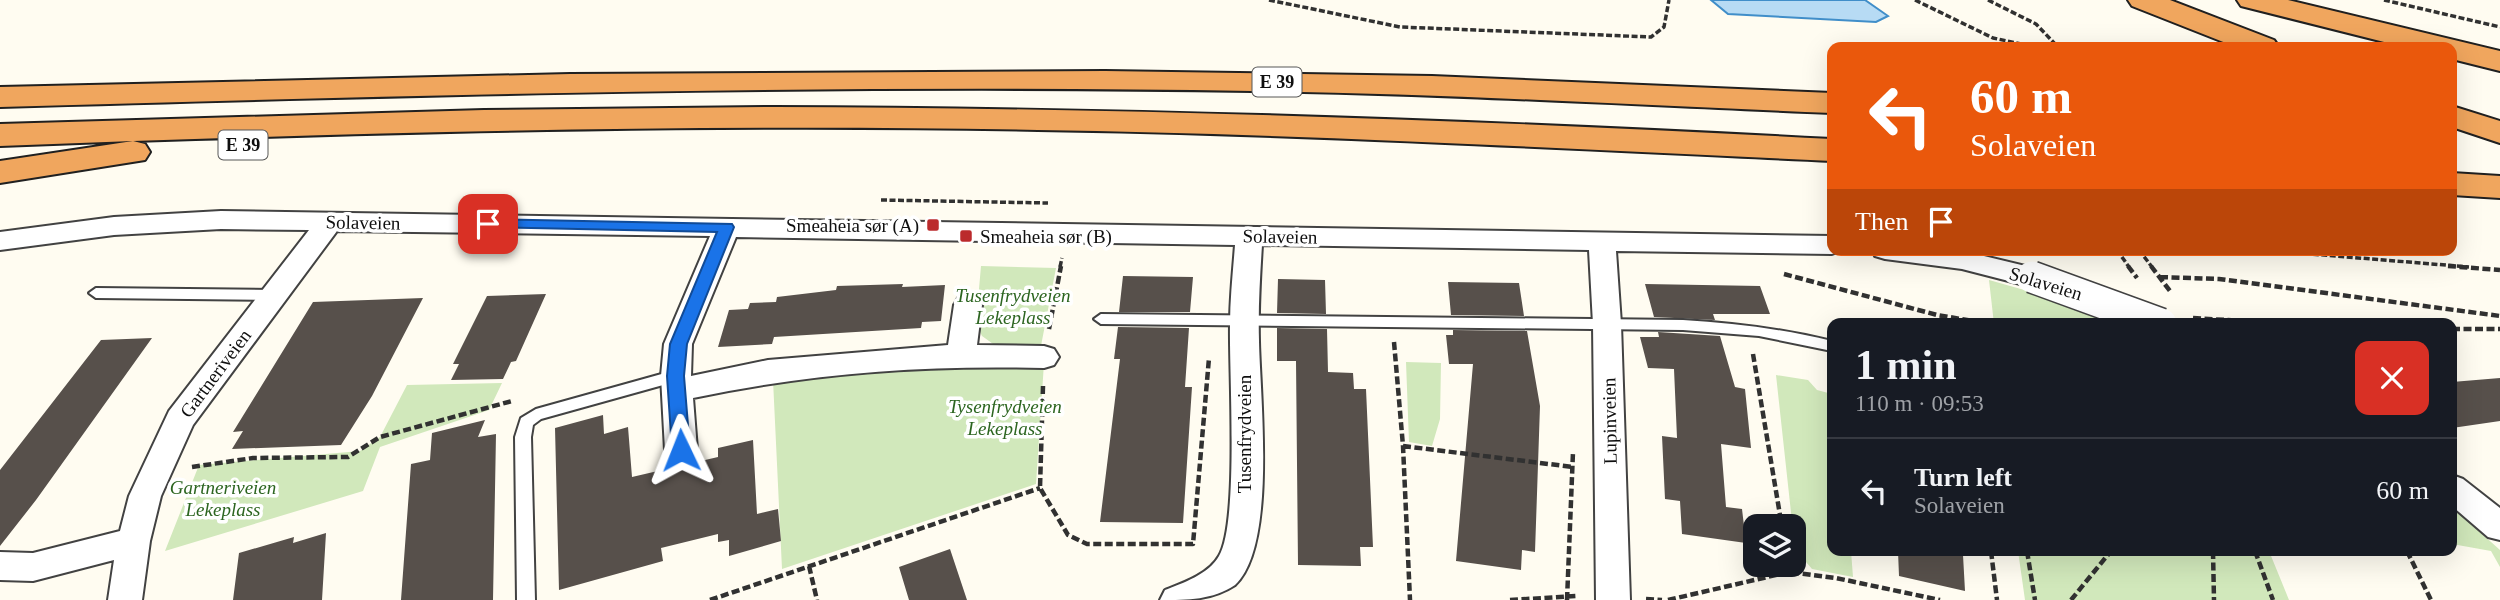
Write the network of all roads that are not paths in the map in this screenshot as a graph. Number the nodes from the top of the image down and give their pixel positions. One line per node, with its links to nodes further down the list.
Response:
1 (2143, 0): 3 (highway)
2 (2252, 0): 4 (highway)
3 (2250, 42)
4 (2420, 42)
5 (2457, 51): 6 (highway)
6 (2500, 61)
7 (0, 81): 8 (highway, E 39)
8 (271, 89): 9 (highway, E 39); 10 (highway, E 39)
9 (0, 97)
10 (1827, 103)
11 (2457, 118): 15 (highway)
12 (485, 121): 13 (highway, E 39); 16 (highway, E 39); 17 (highway, E 39)
13 (0, 135)
14 (2457, 135): 15 (highway)
15 (2500, 135)
16 (1827, 150)
17 (0, 172)
18 (2457, 184): 19 (highway)
19 (2496, 187)
20 (329, 222): 21 (street, Solaveien); 23 (street, Solaveien); 28 (street, Gartneriveien)
21 (727, 227): 22 (street, Solaveien); 37 (street)
22 (1249, 235): 24 (street, Solaveien); 30 (street, Tusenfrydveien)
23 (0, 242)
24 (1602, 242): 25 (street, Solaveien); 33 (street, Lupinveien)
25 (1827, 245)
26 (1931, 256): 31 (street, Solaveien, bridge)
27 (96, 293): 28 (lane)
28 (273, 295): 41 (street, Gartneriveien)
29 (968, 305): 35 (street)
30 (1244, 318): 32 (lane); 33 (lane); 45 (street, Tusenfrydveien)
31 (2145, 318)
32 (1101, 319)
33 (1607, 324): 34 (lane); 46 (street, Lupinveien)
34 (1827, 345)
35 (961, 355): 36 (street); 37 (street)
36 (1044, 357)
37 (677, 383): 38 (street); 44 (lane)
38 (681, 450)
39 (2457, 492): 40 (street)
40 (2500, 527)
41 (134, 541): 42 (street); 43 (street, Gartneriveien)
42 (0, 566)
43 (125, 600)
44 (526, 600)
45 (1177, 600)
46 (1613, 600)

